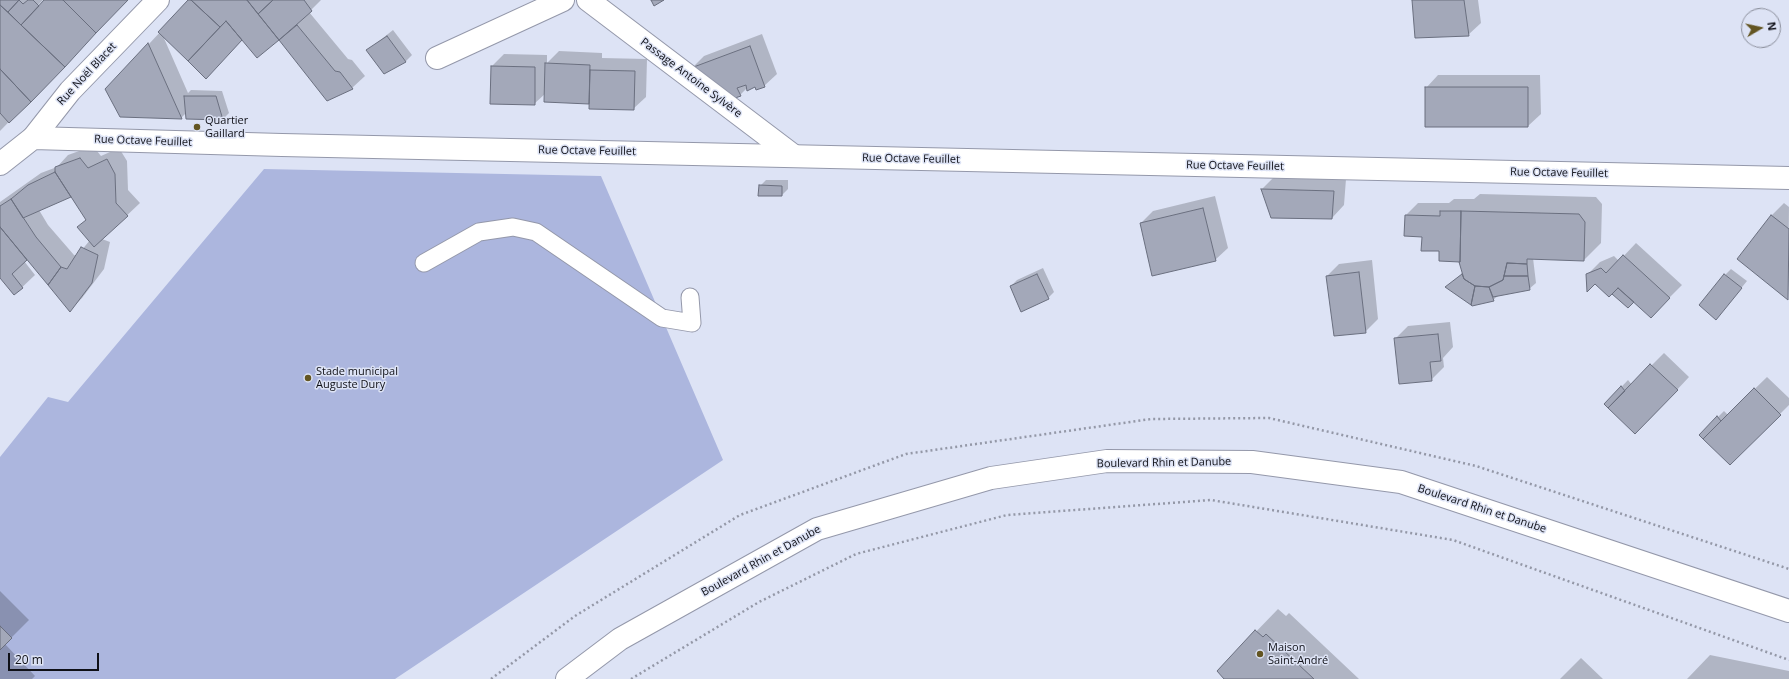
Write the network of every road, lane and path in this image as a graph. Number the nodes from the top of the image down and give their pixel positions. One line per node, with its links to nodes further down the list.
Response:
1 (158, 0): 5 (street, Rue Noël Blacet)
2 (563, 0): 4 (street)
3 (588, 0): 6 (street, Passage Antoine Sylvère)
4 (437, 58)
5 (33, 138): 6 (street, Rue Octave Feuillet); 7 (street, Rue Noël Blacet)
6 (794, 156): 8 (street, Rue Octave Feuillet)
7 (0, 164)
8 (1789, 178)
9 (424, 263): 10 (lane)
10 (690, 297)
11 (1789, 569): 14 (path)
12 (1789, 611): 15 (street, Boulevard Rhin et Danube)
13 (1789, 660): 16 (path)
14 (491, 679)
15 (566, 679)
16 (631, 679)

